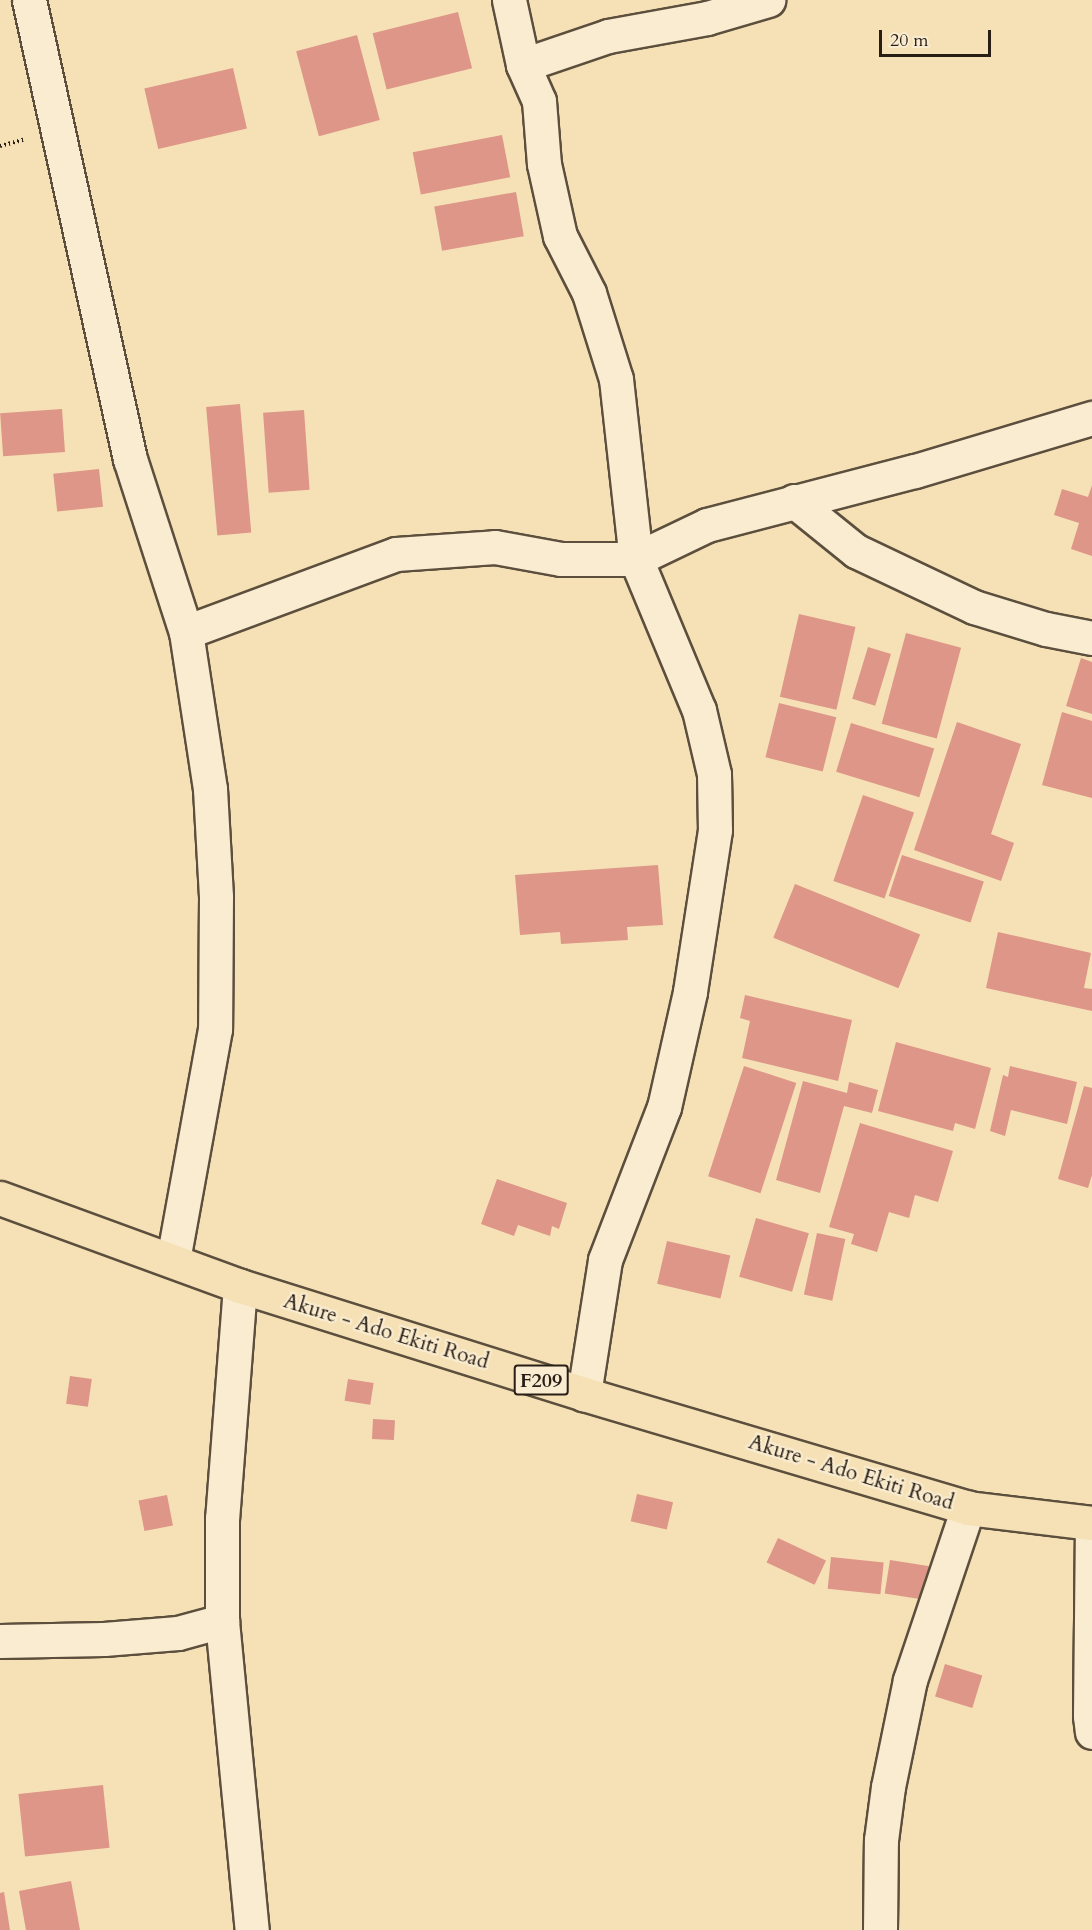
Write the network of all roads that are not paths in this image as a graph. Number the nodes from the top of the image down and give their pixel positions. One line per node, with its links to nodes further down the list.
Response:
1 (29, 0): 8 (street)
2 (508, 0): 4 (street)
3 (768, 0): 4 (street)
4 (523, 65): 7 (street)
5 (1092, 418): 6 (street)
6 (794, 501): 7 (street); 9 (street)
7 (636, 559): 8 (street); 13 (street)
8 (186, 632): 11 (street)
9 (1092, 638)
10 (0, 1198): 11 (main road, Akure - Ado Ekiti Road / F209)
11 (173, 1260): 12 (main road, Akure - Ado Ekiti Road / F209)
12 (240, 1286): 13 (main road, Akure - Ado Ekiti Road / F209); 16 (street)
13 (584, 1394): 14 (main road, Akure - Ado Ekiti Road / F209)
14 (968, 1508): 15 (main road, Akure - Ado Ekiti Road / F209); 20 (street)
15 (1092, 1523): 18 (street)
16 (222, 1621): 17 (street); 19 (street)
17 (0, 1641)
18 (1092, 1732)
19 (252, 1930)
20 (880, 1930)

